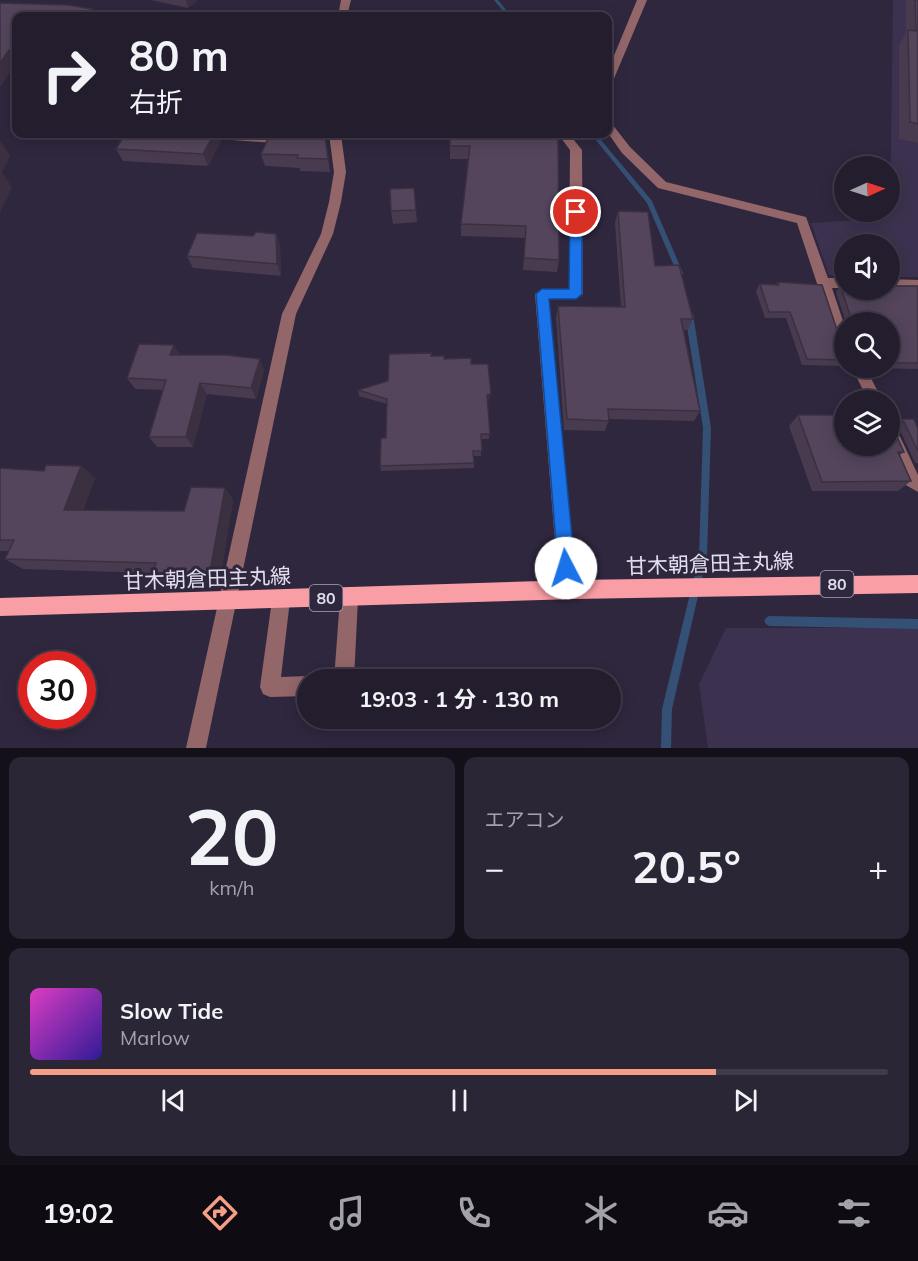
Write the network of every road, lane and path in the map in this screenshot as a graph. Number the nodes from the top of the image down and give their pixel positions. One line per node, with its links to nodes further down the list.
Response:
1 (642, 0): 2 (street)
2 (612, 71)
3 (612, 131): 8 (street)
4 (255, 138): 7 (street)
5 (567, 138): 16 (street)
6 (333, 140): 19 (street)
7 (303, 141)
8 (824, 283): 9 (street); 12 (street)
9 (834, 283)
10 (900, 284): 11 (street)
11 (918, 285)
12 (834, 314)
13 (900, 456): 14 (street)
14 (918, 484)
15 (918, 584): 16 (main road, 甘木朝倉田主丸線 / 80)
16 (568, 591): 17 (main road, 甘木朝倉田主丸線 / 80)
17 (349, 598): 18 (main road, 甘木朝倉田主丸線 / 80); 21 (street)
18 (281, 600): 19 (main road, 甘木朝倉田主丸線 / 80); 22 (street)
19 (229, 602): 20 (main road, 甘木朝倉田主丸線 / 80); 23 (street)
20 (0, 607)
21 (345, 669)
22 (297, 686)
23 (196, 748)

